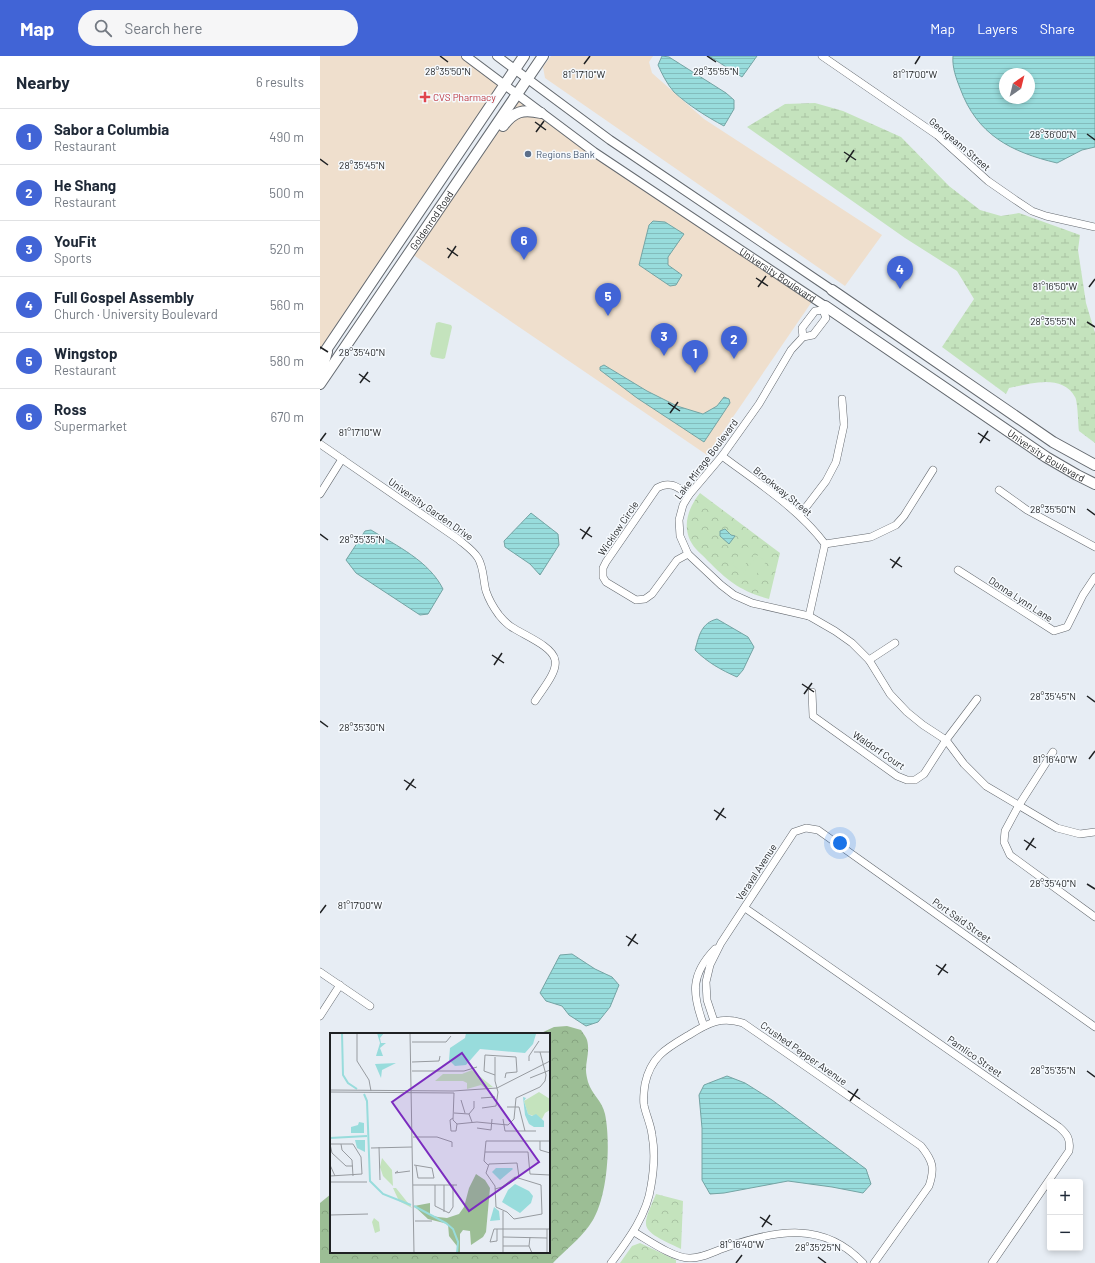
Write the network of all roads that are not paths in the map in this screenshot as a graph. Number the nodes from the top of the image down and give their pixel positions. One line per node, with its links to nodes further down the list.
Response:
1 (466, 56): 8 (street, University Boulevard)
2 (497, 56): 6 (street, University Boulevard)
3 (524, 56): 6 (main road, Goldenrod Road)
4 (543, 56): 7 (main road, Goldenrod Road)
5 (822, 56): 12 (street, Georgeann Street)
6 (515, 69): 7 (street, University Boulevard); 8 (main road, Goldenrod Road)
7 (528, 79): 9 (main road, Goldenrod Road); 14 (street, University Boulevard)
8 (505, 85): 9 (street, University Boulevard); 13 (main road, Goldenrod Road)
9 (517, 94): 10 (street, University Boulevard); 11 (main road, Goldenrod Road)
10 (541, 113): 11 (main road); 16 (street, University Boulevard)
11 (470, 163): 15 (main road, Goldenrod Road)
12 (1095, 227)
13 (371, 284): 15 (street); 18 (main road, Goldenrod Road)
14 (832, 290): 26 (main road, University Boulevard)
15 (382, 293): 21 (main road, Goldenrod Road)
16 (824, 308): 17 (street, Lake Mirage Boulevard); 17 (street, Lake Mirage Boulevard); 28 (main road, University Boulevard)
17 (803, 337): 24 (street, Lake Mirage Boulevard)
18 (330, 345): 19 (main road, Goldenrod Road); 20 (main road)
19 (320, 359)
20 (320, 371)
21 (320, 384)
22 (842, 399): 32 (street)
23 (320, 444): 25 (street, University Garden Drive)
24 (722, 456): 31 (street, Lake Mirage Boulevard); 32 (street, Brookway Street)
25 (342, 459): 30 (street); 43 (street, University Garden Drive)
26 (1095, 465)
27 (934, 470): 33 (street)
28 (1095, 484)
29 (999, 490): 34 (street)
30 (320, 494)
31 (689, 495): 35 (street, Lake Mirage Boulevard); 35 (street, Wicklow Circle)
32 (800, 516): 33 (street, Brookway Street)
33 (825, 544): 38 (street)
34 (1095, 547)
35 (688, 554): 38 (street, Lake Mirage Boulevard)
36 (958, 570): 37 (street, Donna Lynn Lane)
37 (1095, 577)
38 (809, 616): 40 (street, Lake Mirage Boulevard)
39 (895, 643): 40 (street)
40 (869, 660): 44 (street, Lake Mirage Boulevard)
41 (812, 692): 44 (street, Waldorf Court)
42 (977, 699): 44 (street)
43 (535, 700)
44 (946, 740): 46 (street, Lake Mirage Boulevard)
45 (1053, 752): 46 (street)
46 (1019, 806): 48 (street, Lake Mirage Boulevard); 50 (street)
47 (818, 830): 49 (street, Veraval Avenue); 58 (street, Port Said Street)
48 (1095, 832)
49 (745, 908): 51 (street, Veraval Avenue); 63 (street, Pamlico Street)
50 (1095, 917)
51 (721, 943): 56 (street, Veraval Avenue); 57 (street, Veraval Avenue)
52 (320, 972): 53 (street)
53 (340, 985): 54 (street); 55 (street)
54 (370, 1006)
55 (320, 1016)
56 (714, 1021): 57 (street); 62 (street, Crushed Pepper Avenue)
57 (704, 1026): 59 (street)
58 (1095, 1027)
59 (634, 1232): 60 (street); 61 (street)
60 (611, 1263)
61 (863, 1263)
62 (874, 1263)
63 (992, 1263)

